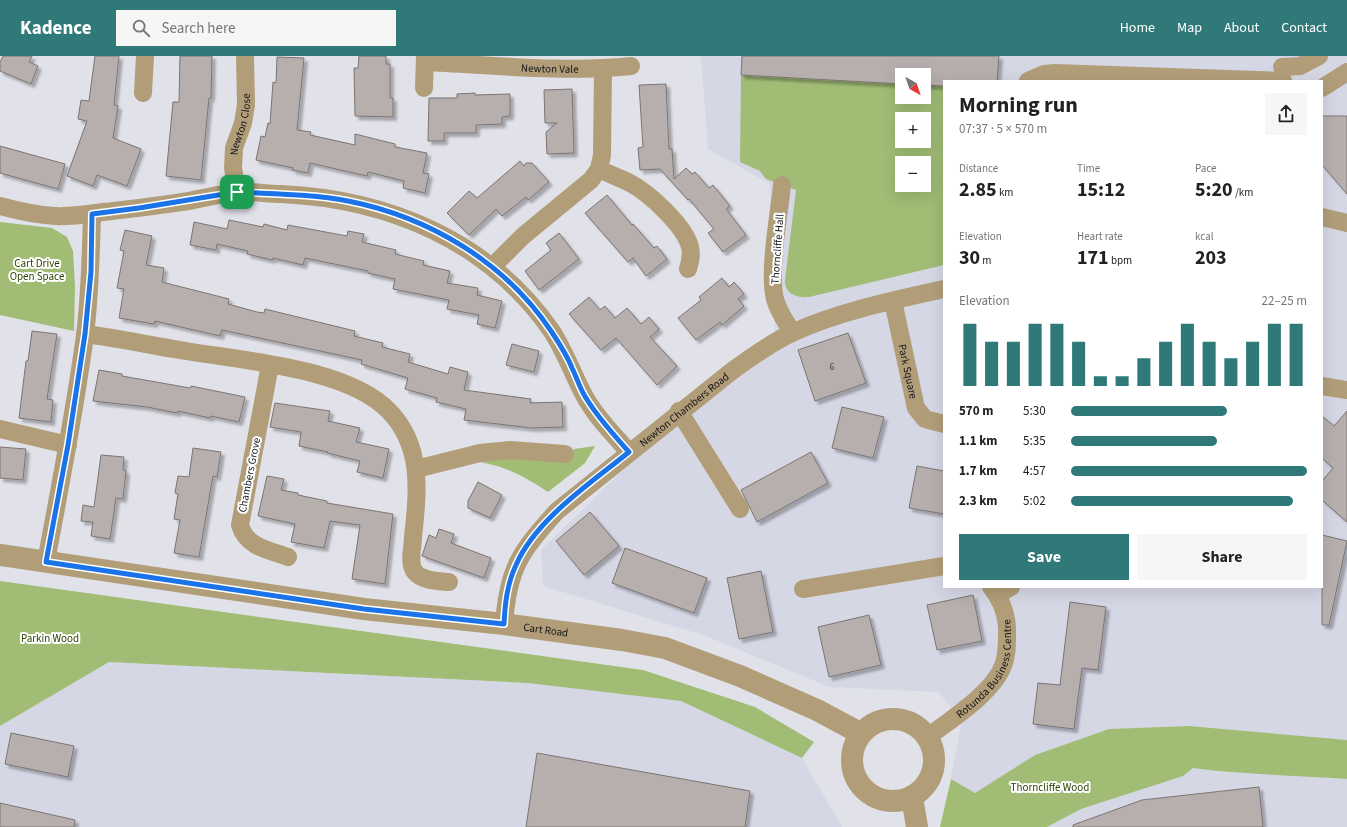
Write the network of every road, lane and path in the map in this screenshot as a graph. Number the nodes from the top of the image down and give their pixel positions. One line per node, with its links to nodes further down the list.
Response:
1 (145, 56): 12 (street)
2 (245, 56): 15 (street, Newton Close)
3 (1319, 56): 7 (street)
4 (425, 59): 6 (street, Newton Vale); 11 (street, Newton Vale)
5 (631, 66): 6 (street, Newton Vale)
6 (603, 69): 13 (street)
7 (1282, 71): 9 (street)
8 (1347, 72): 10 (street)
9 (1030, 80)
10 (1323, 87)
11 (424, 88)
12 (142, 93)
13 (598, 169): 20 (street); 21 (street)
14 (782, 185): 24 (street, Thorncliffe Hall)
15 (237, 192): 17 (street); 20 (street)
16 (0, 206): 17 (street)
17 (92, 214): 25 (street)
18 (1323, 216): 19 (street)
19 (1347, 224)
20 (493, 266): 33 (street)
21 (688, 269)
22 (943, 290): 23 (street, Newton Chambers Road)
23 (893, 300): 24 (street, Newton Chambers Road); 30 (street, Park Square)
24 (792, 332): 29 (street, Newton Chambers Road)
25 (85, 334): 26 (street); 32 (street)
26 (270, 365): 35 (street); 38 (street, Chambers Grove)
27 (1323, 386): 28 (street)
28 (1347, 390)
29 (679, 411): 33 (street, Newton Chambers Road); 36 (street)
30 (943, 424)
31 (0, 429): 32 (street)
32 (68, 445): 39 (street)
33 (629, 452): 44 (street, Newton Chambers Road)
34 (565, 454): 35 (street)
35 (416, 469): 41 (street)
36 (740, 509)
37 (0, 555): 39 (street, Cart Road)
38 (288, 557)
39 (46, 562): 44 (street, Cart Road)
40 (943, 566): 42 (street)
41 (449, 582)
42 (803, 589)
43 (1000, 590): 46 (street, Rotunda Business Centre)
44 (504, 624): 45 (street, Cart Road)
45 (860, 733): 46 (street); 47 (street)
46 (928, 737): 47 (street)
47 (912, 797): 48 (street)
48 (917, 827)

